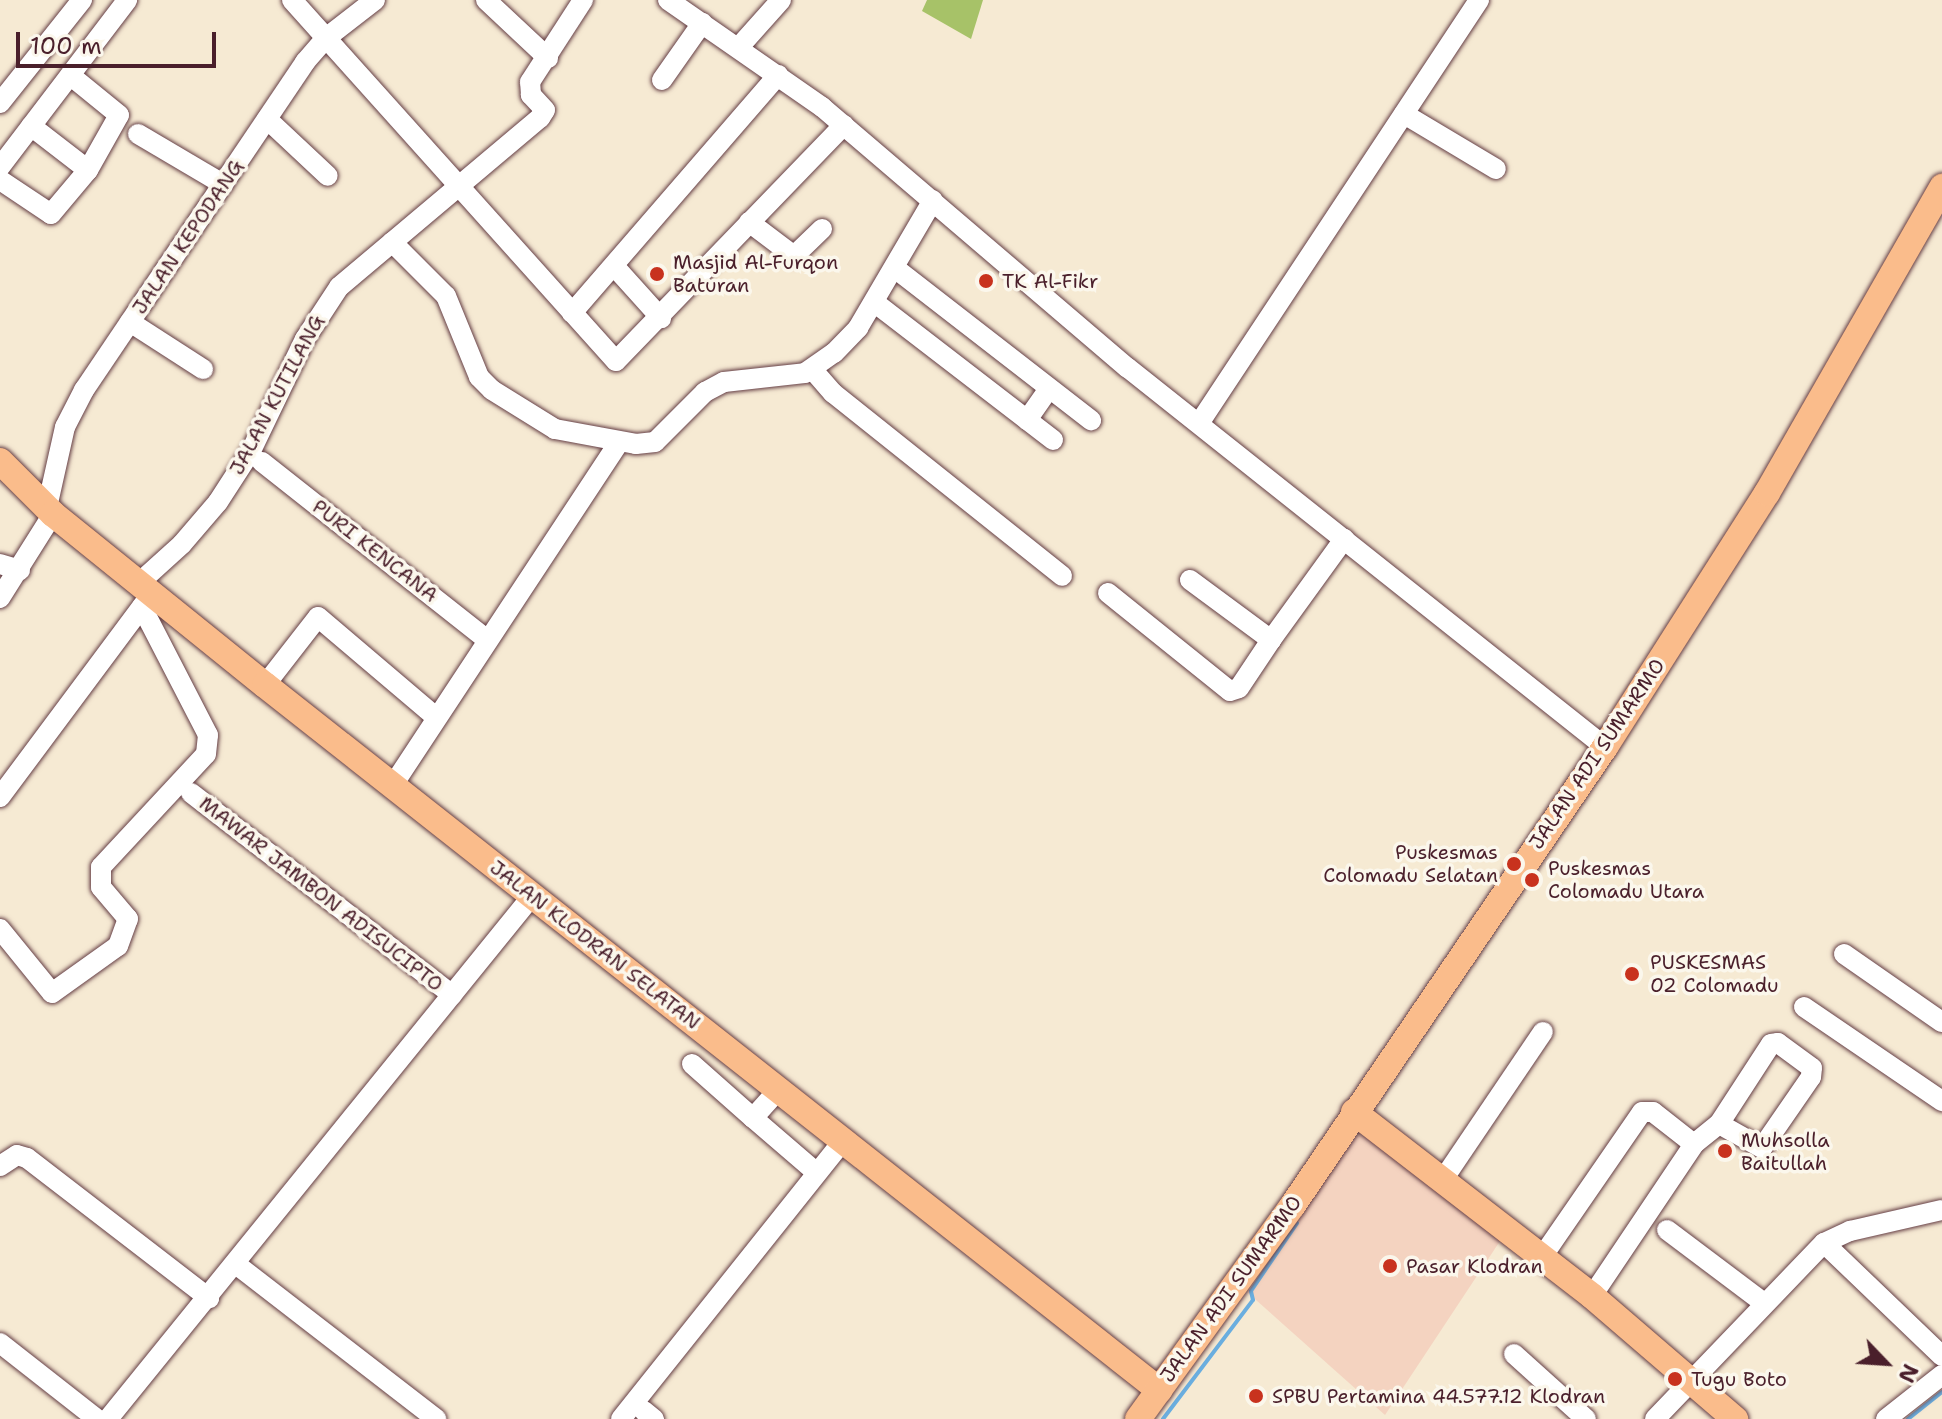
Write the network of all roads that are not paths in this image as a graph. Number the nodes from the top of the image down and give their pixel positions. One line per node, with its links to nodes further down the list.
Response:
1 (82, 0): 17 (street)
2 (127, 0): 14 (street)
3 (292, 0): 11 (street)
4 (375, 0): 11 (street, JALAN KEPODANG)
5 (486, 0): 13 (street)
6 (583, 0): 13 (street)
7 (668, 0): 10 (street)
8 (781, 0): 12 (street)
9 (1479, 0): 18 (street)
10 (699, 13): 12 (street); 16 (street)
11 (326, 38): 19 (street, JALAN KEPODANG); 29 (street)
12 (739, 47): 15 (street)
13 (548, 58): 29 (street, JALAN KUTILANG)
14 (70, 75): 21 (street); 25 (street)
15 (778, 75): 20 (street); 35 (street)
16 (662, 80)
17 (0, 103)
18 (1404, 114): 24 (street); 46 (street)
19 (267, 119): 26 (street); 28 (street, JALAN KEPODANG)
20 (844, 125): 31 (street); 32 (street)
21 (31, 126): 23 (street); 25 (street)
22 (138, 134): 28 (street)
23 (0, 167)
24 (1496, 169)
25 (88, 170): 27 (street)
26 (328, 176)
27 (0, 180)
28 (223, 184): 40 (street, JALAN KEPODANG)
29 (459, 184): 34 (street, JALAN KUTILANG); 38 (street)
30 (1942, 187): 62 (main road, JALAN ADI SUMARMO)
31 (933, 200): 36 (street); 46 (street)
32 (749, 222): 33 (street); 39 (street)
33 (822, 229)
34 (392, 242): 48 (street); 56 (street, JALAN KUTILANG)
35 (615, 267): 38 (street); 39 (street)
36 (896, 269): 37 (street); 43 (street)
37 (874, 302): 42 (street); 44 (street)
38 (572, 313): 39 (street)
39 (661, 318)
40 (130, 322): 41 (street); 50 (street, JALAN KEPODANG)
41 (203, 369)
42 (812, 369): 48 (street); 53 (street)
43 (1049, 389): 44 (street); 45 (street)
44 (1027, 420): 47 (street)
45 (1091, 420)
46 (1200, 422): 51 (street)
47 (1053, 440)
48 (619, 442): 58 (street)
49 (262, 462): 58 (street, PURI KENCANA)
50 (24, 485): 52 (street, JALAN KEPODANG); 56 (main road, JALAN KLODRAN SELATAN)
51 (1344, 539): 59 (street); 62 (street)
52 (11, 567): 57 (street, JALAN KEPODANG)
53 (1062, 576)
54 (1190, 580): 59 (street)
55 (1108, 593): 59 (street)
56 (144, 594): 60 (main road, JALAN KLODRAN SELATAN); 65 (street, JALAN KUTILANG); 67 (street)
57 (0, 598)
58 (487, 640): 61 (street)
59 (1271, 640)
60 (265, 685): 61 (street); 63 (main road, JALAN KLODRAN SELATAN)
61 (436, 717): 63 (street)
62 (1605, 747): 76 (main road, JALAN ADI SUMARMO)
63 (393, 785): 66 (main road, JALAN KLODRAN SELATAN)
64 (191, 793): 69 (street, MAWAR JAMBON ADISUCIPTO)
65 (0, 797)
66 (532, 896): 69 (street); 74 (main road, JALAN KLODRAN SELATAN)
67 (0, 929)
68 (1844, 954): 71 (street)
69 (452, 995): 88 (street)
70 (1804, 1007): 75 (street)
71 (1942, 1022)
72 (1543, 1032): 83 (street)
73 (692, 1064): 77 (street)
74 (778, 1090): 77 (street); 79 (main road, JALAN KLODRAN SELATAN)
75 (1942, 1101)
76 (1354, 1112): 83 (main road); 97 (main road, JALAN ADI SUMARMO)
77 (753, 1118): 82 (street)
78 (1719, 1124): 78 (street); 80 (street)
79 (842, 1142): 82 (street); 97 (main road, JALAN KLODRAN SELATAN)
80 (1694, 1144): 87 (street); 89 (street)
81 (0, 1166): 90 (street)
82 (817, 1173): 101 (street)
83 (1442, 1181): 87 (main road)
84 (1942, 1210): 86 (street)
85 (1667, 1230): 91 (street)
86 (1824, 1243): 91 (street); 94 (street)
87 (1533, 1245): 89 (main road)
88 (237, 1265): 90 (street); 100 (street)
89 (1595, 1292): 95 (main road)
90 (209, 1298): 99 (street)
91 (1764, 1303): 95 (street)
92 (0, 1343): 98 (street)
93 (1514, 1354): 103 (street)
94 (1942, 1356)
95 (1697, 1374): 104 (street); 105 (main road)
96 (1942, 1375): 106 (street)
97 (1159, 1390): 102 (main road, JALAN ADI SUMARMO)
98 (97, 1419)
99 (108, 1419)
100 (436, 1419)
101 (621, 1419)
102 (1138, 1419)
103 (1586, 1419)
104 (1655, 1419)
105 (1735, 1419)
106 (1886, 1419)

